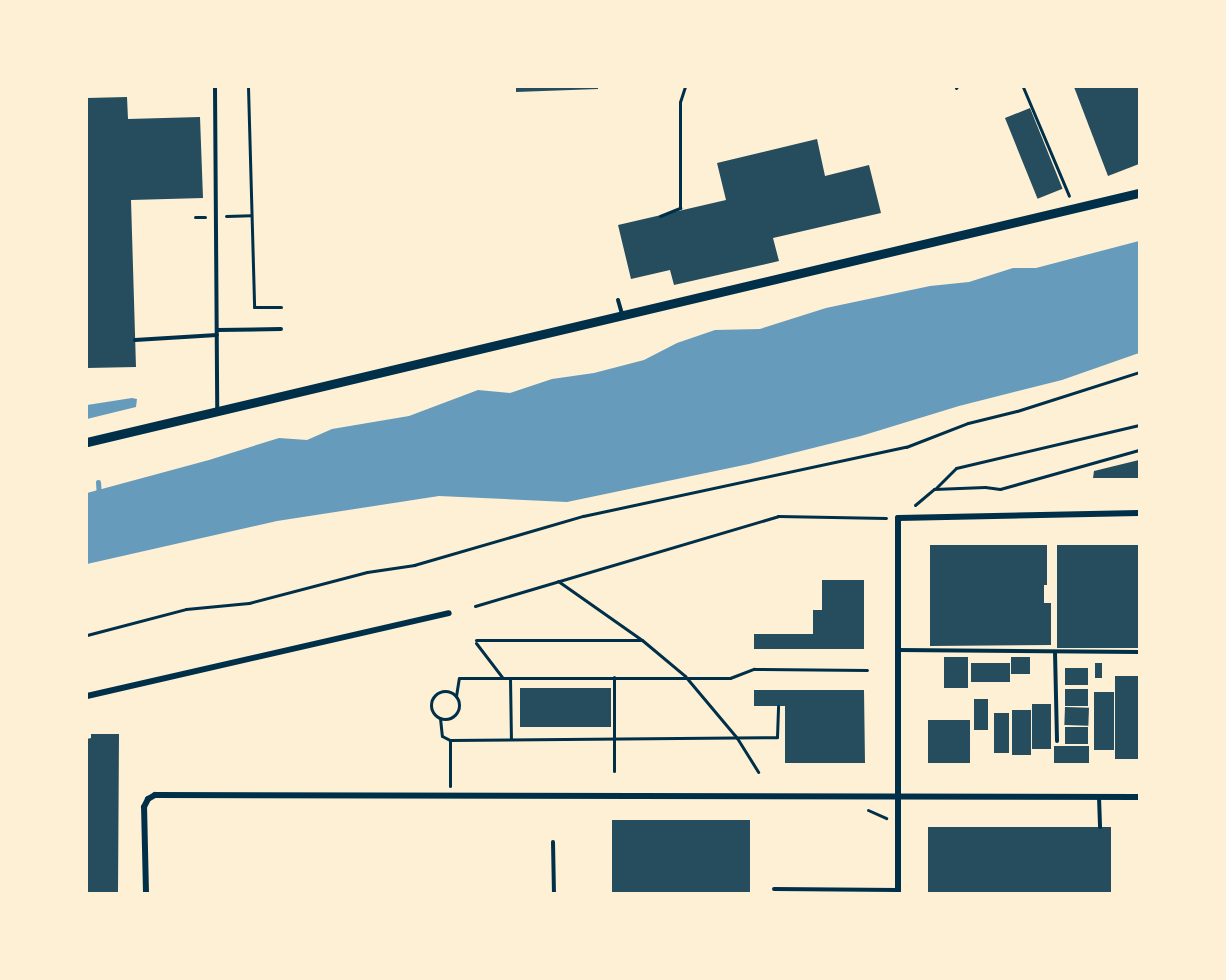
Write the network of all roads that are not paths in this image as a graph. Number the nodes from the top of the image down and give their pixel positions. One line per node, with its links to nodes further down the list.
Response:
1 (215, 87): 6 (lane)
2 (1139, 193): 4 (street)
3 (618, 300): 4 (lane)
4 (622, 315): 8 (street)
5 (281, 328): 6 (lane)
6 (217, 332): 7 (lane); 8 (lane)
7 (135, 340)
8 (217, 411): 9 (street)
9 (87, 442)
10 (1139, 513): 12 (street)
11 (449, 613): 15 (street)
12 (898, 650): 13 (lane); 19 (street)
13 (1055, 651): 14 (lane); 16 (lane)
14 (1139, 652)
15 (87, 696)
16 (1057, 741)
17 (1099, 797): 18 (street); 19 (street); 20 (lane)
18 (1139, 797)
19 (898, 798): 23 (street); 24 (street)
20 (1100, 828)
21 (553, 842): 25 (lane)
22 (774, 889): 23 (lane)
23 (898, 891)
24 (146, 893)
25 (554, 893)

